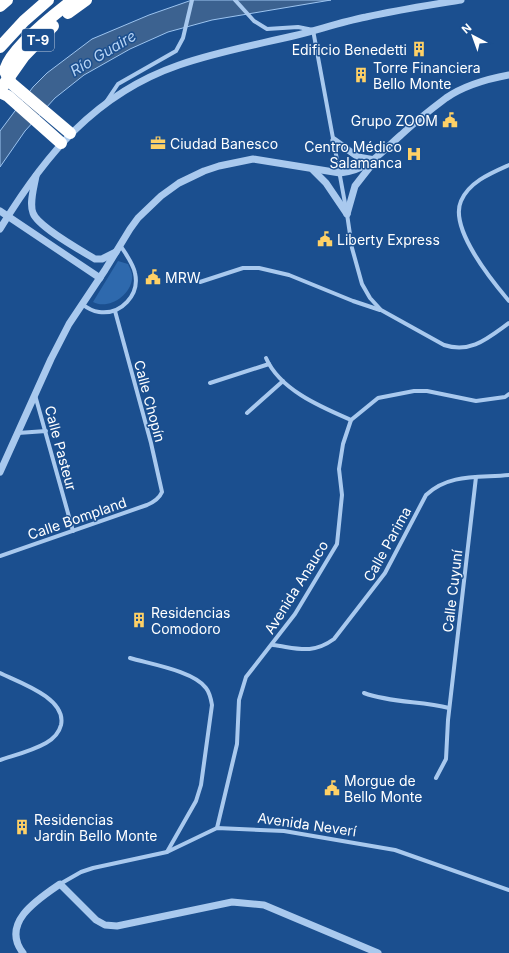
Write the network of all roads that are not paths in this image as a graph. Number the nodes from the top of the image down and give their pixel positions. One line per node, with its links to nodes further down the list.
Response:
1 (7, 0): 8 (highway)
2 (48, 0): 9 (highway)
3 (73, 0): 16 (highway)
4 (86, 0): 14 (highway, T-9)
5 (192, 0): 15 (street)
6 (235, 0): 10 (street)
7 (462, 0): 10 (street)
8 (0, 6)
9 (24, 21): 11 (highway); 12 (highway)
10 (313, 30): 15 (street); 17 (street)
11 (0, 47)
12 (0, 57)
13 (509, 75): 19 (street)
14 (0, 92): 18 (highway)
15 (105, 103): 16 (street)
16 (67, 131): 18 (street)
17 (334, 140): 19 (street); 22 (street)
18 (59, 141): 23 (street)
19 (376, 160): 22 (street); 25 (street)
20 (509, 165): 32 (street)
21 (313, 170): 22 (street); 25 (street); 28 (street)
22 (340, 173): 25 (street)
23 (36, 176): 26 (street); 29 (street)
24 (0, 211): 26 (street)
25 (347, 214): 34 (street)
26 (7, 216): 27 (street); 30 (street)
27 (0, 229)
28 (120, 245): 29 (street); 35 (street)
29 (116, 252): 30 (street)
30 (100, 278): 33 (street)
31 (200, 282): 34 (street)
32 (509, 301)
33 (82, 304): 35 (street); 41 (street)
34 (381, 310): 36 (street)
35 (115, 311): 50 (street, Calle Chopín)
36 (509, 323)
37 (266, 358): 38 (street)
38 (269, 364): 39 (street); 40 (street)
39 (283, 381): 43 (street); 44 (street)
40 (210, 383)
41 (35, 394): 45 (street, Calle Pasteur); 46 (street)
42 (509, 394): 44 (street)
43 (247, 413)
44 (351, 420): 53 (street, Avenida Anauco)
45 (46, 432): 46 (street); 51 (street, Calle Pasteur)
46 (18, 433): 47 (street)
47 (0, 472)
48 (509, 475): 49 (street, Calle Parima)
49 (476, 477): 53 (street, Calle Parima); 57 (street, Calle Cuyuní)
50 (160, 497): 51 (street, Calle Bompland)
51 (73, 531): 52 (street, Calle Bompland)
52 (0, 556)
53 (272, 645): 60 (street, Avenida Anauco)
54 (130, 658): 61 (street)
55 (0, 673): 58 (street)
56 (364, 693): 57 (street)
57 (449, 708): 59 (street, Calle Cuyuní)
58 (0, 760)
59 (436, 778)
60 (217, 828): 61 (street, Avenida Neverí); 63 (street, Avenida Neverí)
61 (167, 852): 62 (street, Avenida Neverí)
62 (60, 884): 64 (street, Avenida Neverí); 65 (street)
63 (509, 890)
64 (23, 953)
65 (378, 953)

